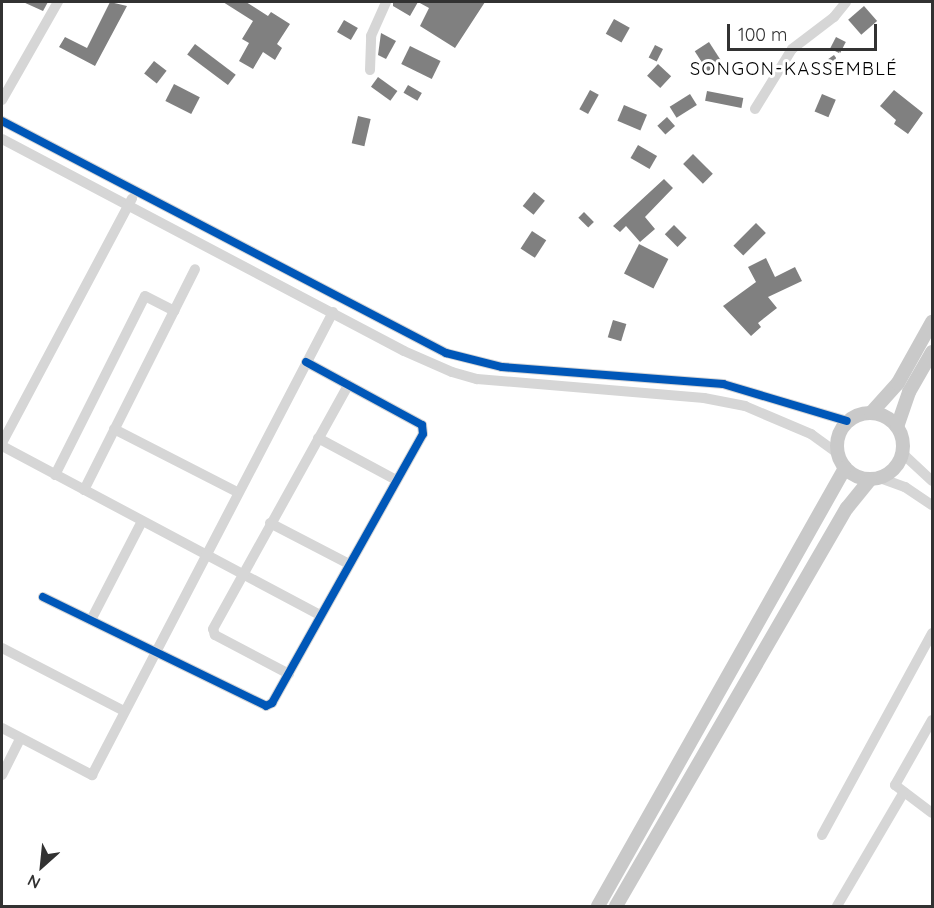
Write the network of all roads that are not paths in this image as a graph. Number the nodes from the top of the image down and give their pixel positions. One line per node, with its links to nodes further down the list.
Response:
1 (58, 2): 5 (street)
2 (386, 2): 4 (street)
3 (846, 2): 6 (street)
4 (370, 70)
5 (2, 100)
6 (755, 109)
7 (2, 121): 9 (street)
8 (2, 139): 10 (street)
9 (136, 190): 10 (street); 19 (street)
10 (129, 204): 13 (street); 23 (street)
11 (195, 269): 12 (street)
12 (174, 311): 21 (street); 27 (street)
13 (333, 312): 16 (street); 24 (street)
14 (933, 322): 18 (main road)
15 (933, 352): 20 (main road)
16 (306, 362): 17 (street); 32 (street)
17 (348, 385): 22 (street); 29 (street)
18 (871, 413): 19 (main road); 20 (main road)
19 (848, 421): 24 (main road)
20 (897, 427): 25 (main road)
21 (114, 429): 31 (street); 32 (street)
22 (318, 438): 29 (street); 35 (street)
23 (2, 445): 27 (street)
24 (837, 453): 26 (main road)
25 (902, 453): 28 (main road); 30 (street)
26 (844, 468): 28 (main road); 56 (main road)
27 (55, 475): 31 (street)
28 (875, 479): 33 (street); 57 (main road)
29 (396, 480): 37 (street)
30 (933, 481)
31 (84, 490): 34 (street)
32 (237, 492): 36 (street)
33 (933, 505)
34 (142, 521): 36 (street); 41 (street)
35 (270, 523): 37 (street); 38 (street)
36 (204, 554): 38 (street); 44 (street)
37 (349, 564): 40 (street)
38 (242, 573): 40 (street); 45 (street)
39 (43, 597): 41 (street)
40 (321, 615): 45 (street)
41 (91, 620): 44 (street)
42 (933, 633): 55 (street)
43 (2, 648): 46 (street)
44 (154, 651): 45 (street); 46 (street)
45 (288, 674)
46 (124, 711): 50 (street)
47 (933, 720): 49 (street)
48 (2, 728): 50 (street)
49 (922, 737): 51 (street); 53 (street)
50 (21, 739): 52 (street)
51 (933, 745)
52 (2, 775)
53 (904, 792): 54 (street); 58 (street)
54 (933, 813)
55 (822, 835)
56 (598, 906)
57 (616, 906)
58 (837, 906)

